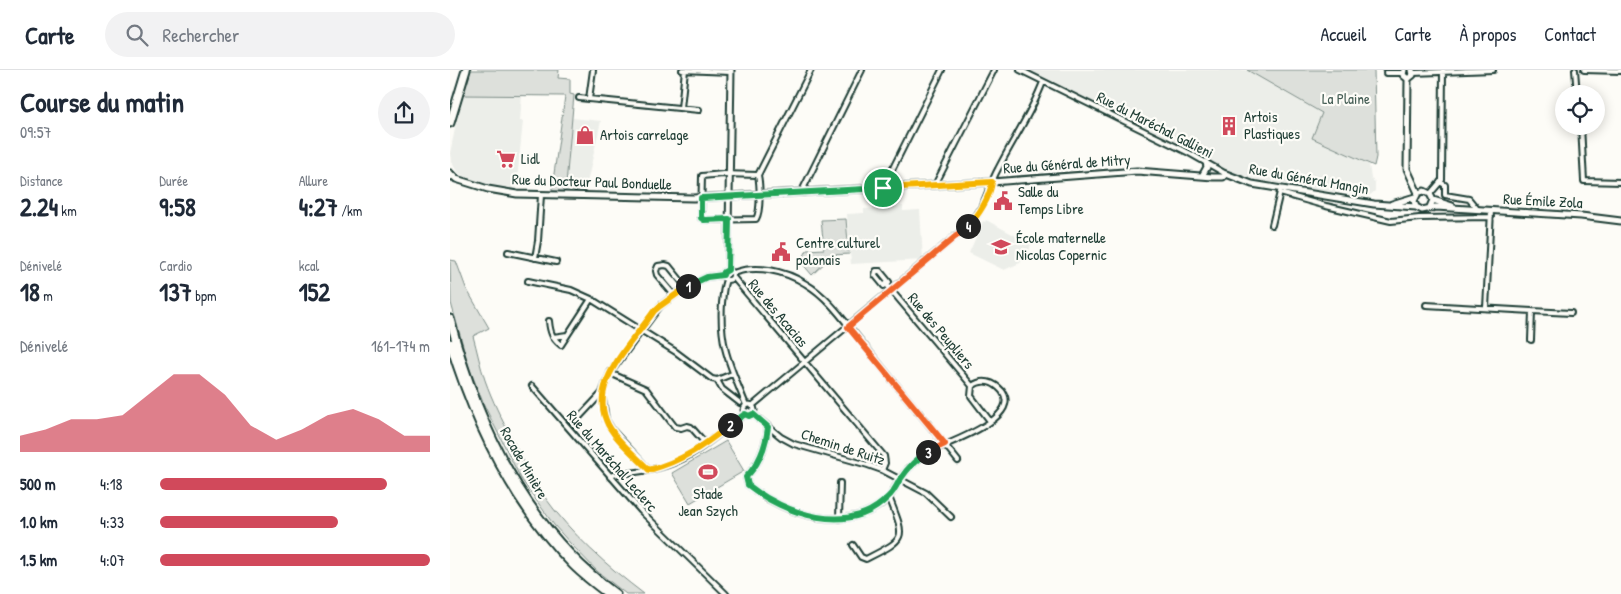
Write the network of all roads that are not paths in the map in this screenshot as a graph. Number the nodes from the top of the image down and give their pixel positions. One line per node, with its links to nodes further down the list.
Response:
1 (464, 70): 23 (highway); 26 (highway)
2 (593, 70): 22 (street)
3 (684, 70): 12 (street); 24 (street)
4 (811, 70): 31 (street)
5 (862, 70): 41 (street)
6 (942, 70): 39 (street)
7 (994, 70): 38 (street)
8 (1020, 70): 19 (street, Rue du Maréchal Gallieni)
9 (1493, 70): 14 (street)
10 (1575, 70): 20 (street)
11 (1584, 70): 15 (street)
12 (730, 71): 29 (street)
13 (1413, 71): 14 (street); 18 (street)
14 (1443, 71): 36 (street)
15 (1621, 71)
16 (1404, 72): 17 (street); 18 (street)
17 (1386, 73)
18 (1408, 78): 44 (street)
19 (1043, 82): 28 (street, Rue du Maréchal Gallieni); 35 (street)
20 (1576, 85)
21 (580, 98): 22 (street)
22 (589, 99): 24 (street)
23 (450, 104)
24 (681, 108): 25 (street)
25 (699, 110)
26 (450, 124)
27 (1581, 135): 37 (street)
28 (1206, 162): 30 (street, Rue du Maréchal Gallieni); 33 (street)
29 (730, 174): 31 (street); 45 (street); 47 (street)
30 (1226, 174): 33 (street, Rue du Général de Mitry); 40 (street, Rue du Général Mangin)
31 (758, 175): 43 (street)
32 (452, 176): 34 (street); 42 (street, Rue du Docteur Paul Bonduelle)
33 (1202, 176): 35 (street, Rue du Général de Mitry)
34 (450, 182)
35 (992, 182): 38 (street, Rue du Général de Mitry); 68 (street)
36 (1440, 182): 46 (street); 52 (street)
37 (1621, 182)
38 (935, 184): 39 (street, Rue du Général de Mitry)
39 (883, 188): 41 (street, Rue du Général de Mitry)
40 (1280, 190): 48 (street, Rue du Général Mangin); 54 (street, Rue du Général Mangin); 57 (street)
41 (803, 193): 43 (street, Rue du Général de Mitry)
42 (541, 195): 47 (street, Rue du Docteur Paul Bonduelle); 59 (street)
43 (759, 195): 45 (street, Rue du Général de Mitry); 55 (street)
44 (1416, 195): 46 (street); 48 (street, Rue du Général Mangin); 49 (street)
45 (729, 197): 47 (street, Rue du Docteur Paul Bonduelle); 55 (street)
46 (1431, 197): 50 (street); 51 (street)
47 (701, 198): 55 (street)
48 (1389, 205): 49 (street, Rue du Général Mangin)
49 (1416, 207): 50 (street)
50 (1428, 209): 51 (street); 54 (street)
51 (1462, 209): 52 (street, Rue Émile Zola)
52 (1478, 210): 53 (street, Rue Émile Zola)
53 (1491, 214): 54 (street, Rue du Général Mangin); 56 (street, Rue Émile Zola); 72 (street)
54 (1426, 218)
55 (729, 219): 61 (street)
56 (1621, 221)
57 (1272, 225)
58 (508, 252): 59 (street)
59 (535, 258): 60 (street)
60 (556, 262)
61 (728, 270): 62 (street); 63 (street)
62 (723, 275): 64 (street); 67 (street)
63 (733, 275): 64 (street); 77 (street); 83 (street, Rue des Acacias)
64 (726, 280): 85 (street)
65 (528, 281): 70 (street)
66 (886, 284): 68 (street, Rue des Peupliers)
67 (686, 287): 69 (street); 69 (street)
68 (892, 291): 77 (street); 88 (street, Rue des Peupliers)
69 (674, 295): 78 (street)
70 (591, 299): 78 (street); 79 (street)
71 (1426, 305): 72 (street)
72 (1486, 308): 73 (street)
73 (1532, 311): 74 (street); 81 (street)
74 (1571, 312)
75 (450, 320): 111 (highway, Rocade Minière)
76 (549, 321): 80 (street)
77 (848, 327): 83 (street); 99 (street)
78 (642, 330): 84 (street); 86 (street)
79 (567, 335): 80 (street); 80 (street)
80 (553, 337)
81 (1531, 340)
82 (450, 343): 110 (highway, Rocade Minière)
83 (805, 363): 92 (street); 102 (street, Rue des Acacias)
84 (610, 372): 89 (street); 98 (street)
85 (732, 374): 86 (street); 91 (street)
86 (717, 380): 90 (street)
87 (532, 386): 103 (street, Rue du Maréchal Leclerc)
88 (972, 386): 95 (street); 95 (street)
89 (602, 393): 96 (street); 101 (street)
90 (740, 403)
91 (746, 406): 92 (street); 93 (street)
92 (752, 406): 94 (street)
93 (745, 414): 94 (street); 98 (street)
94 (753, 414): 97 (street, Chemin de Ruitz)
95 (990, 421): 99 (street)
96 (573, 424)
97 (768, 427): 102 (street, Chemin de Ruitz); 108 (street)
98 (706, 444): 101 (street)
99 (945, 444): 100 (street); 104 (street)
100 (958, 461)
101 (649, 470): 103 (street)
102 (882, 470): 104 (street, Chemin de Ruitz)
103 (610, 477): 112 (street, Rue du Maréchal Leclerc)
104 (900, 480): 106 (street); 107 (street, Chemin de Ruitz)
105 (840, 483): 108 (street)
106 (889, 497): 108 (street); 109 (street)
107 (951, 517)
108 (839, 519)
109 (853, 544)
110 (608, 594)
111 (616, 594)
112 (726, 594)

